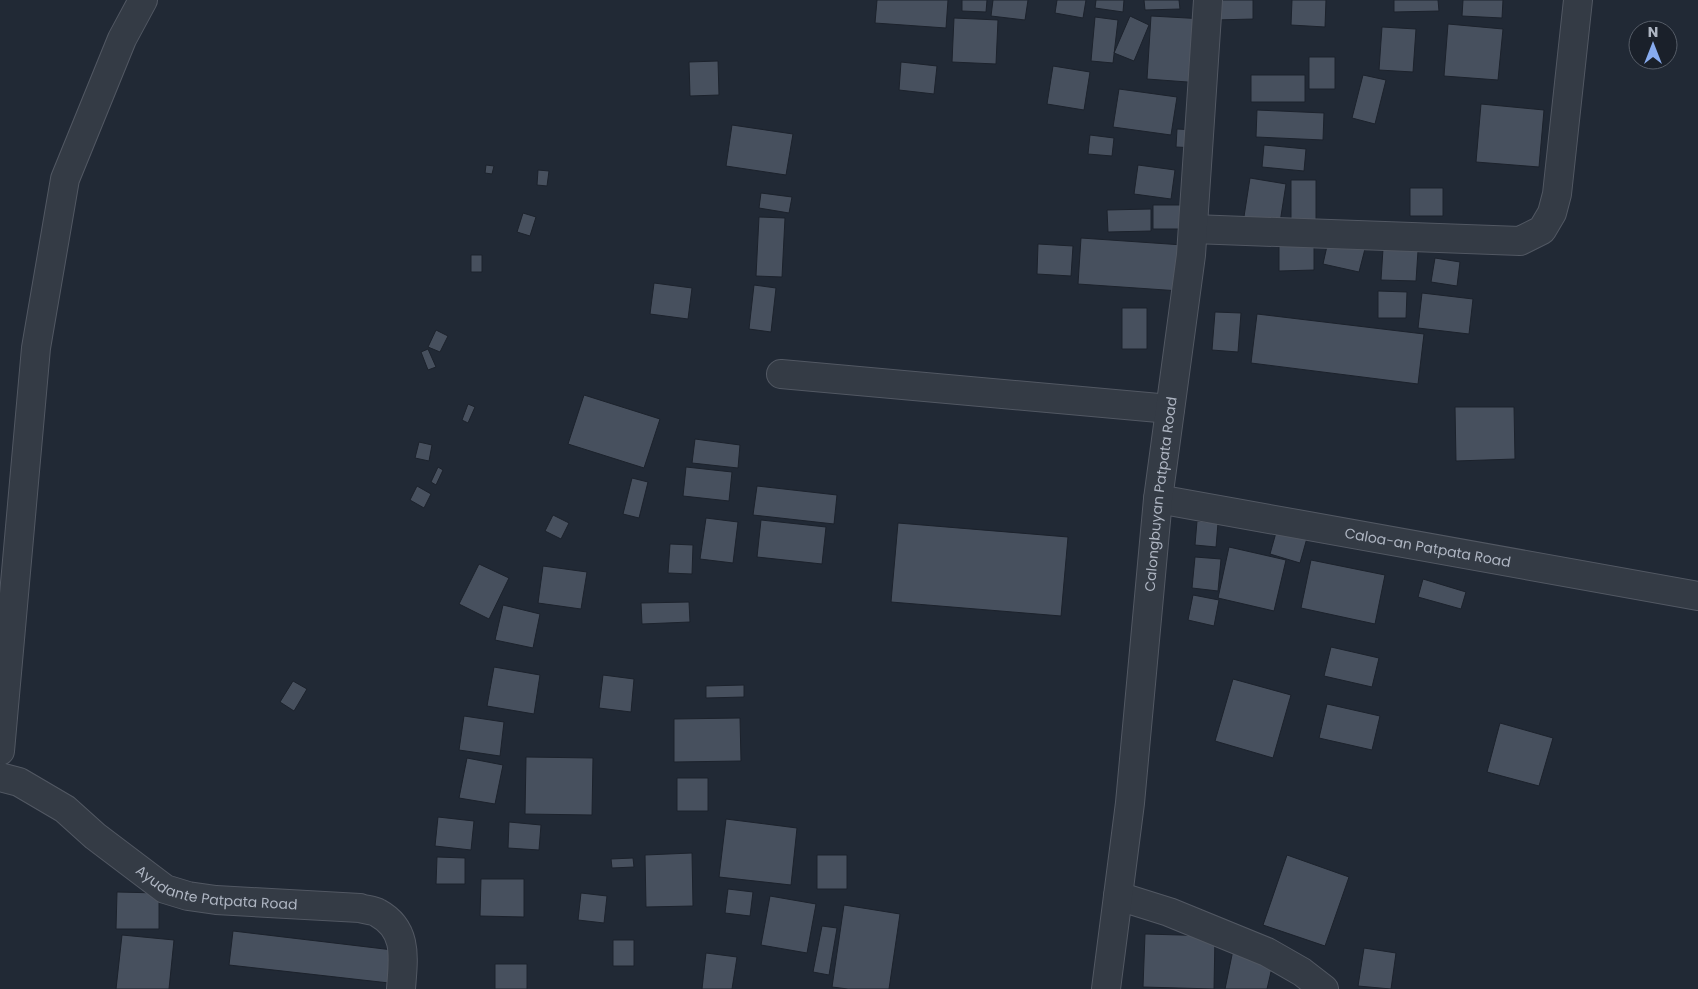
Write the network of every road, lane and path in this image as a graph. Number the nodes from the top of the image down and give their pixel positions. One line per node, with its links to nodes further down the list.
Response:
1 (144, 0): 9 (street)
2 (1208, 0): 4 (street, Calongbuyan Patpata Road)
3 (1578, 0): 4 (street)
4 (1193, 230): 6 (street, Calongbuyan Patpata Road)
5 (781, 374): 6 (street)
6 (1170, 409): 7 (street, Calongbuyan Patpata Road)
7 (1158, 499): 8 (street, Caloa-an Patpata Road); 11 (street, Calongbuyan Patpata Road)
8 (1698, 596)
9 (0, 752)
10 (0, 777): 12 (street, Ayudante Patpata Road)
11 (1118, 896): 13 (street, Calongbuyan Patpata Road); 14 (street)
12 (402, 989)
13 (1106, 989)
14 (1324, 989)

